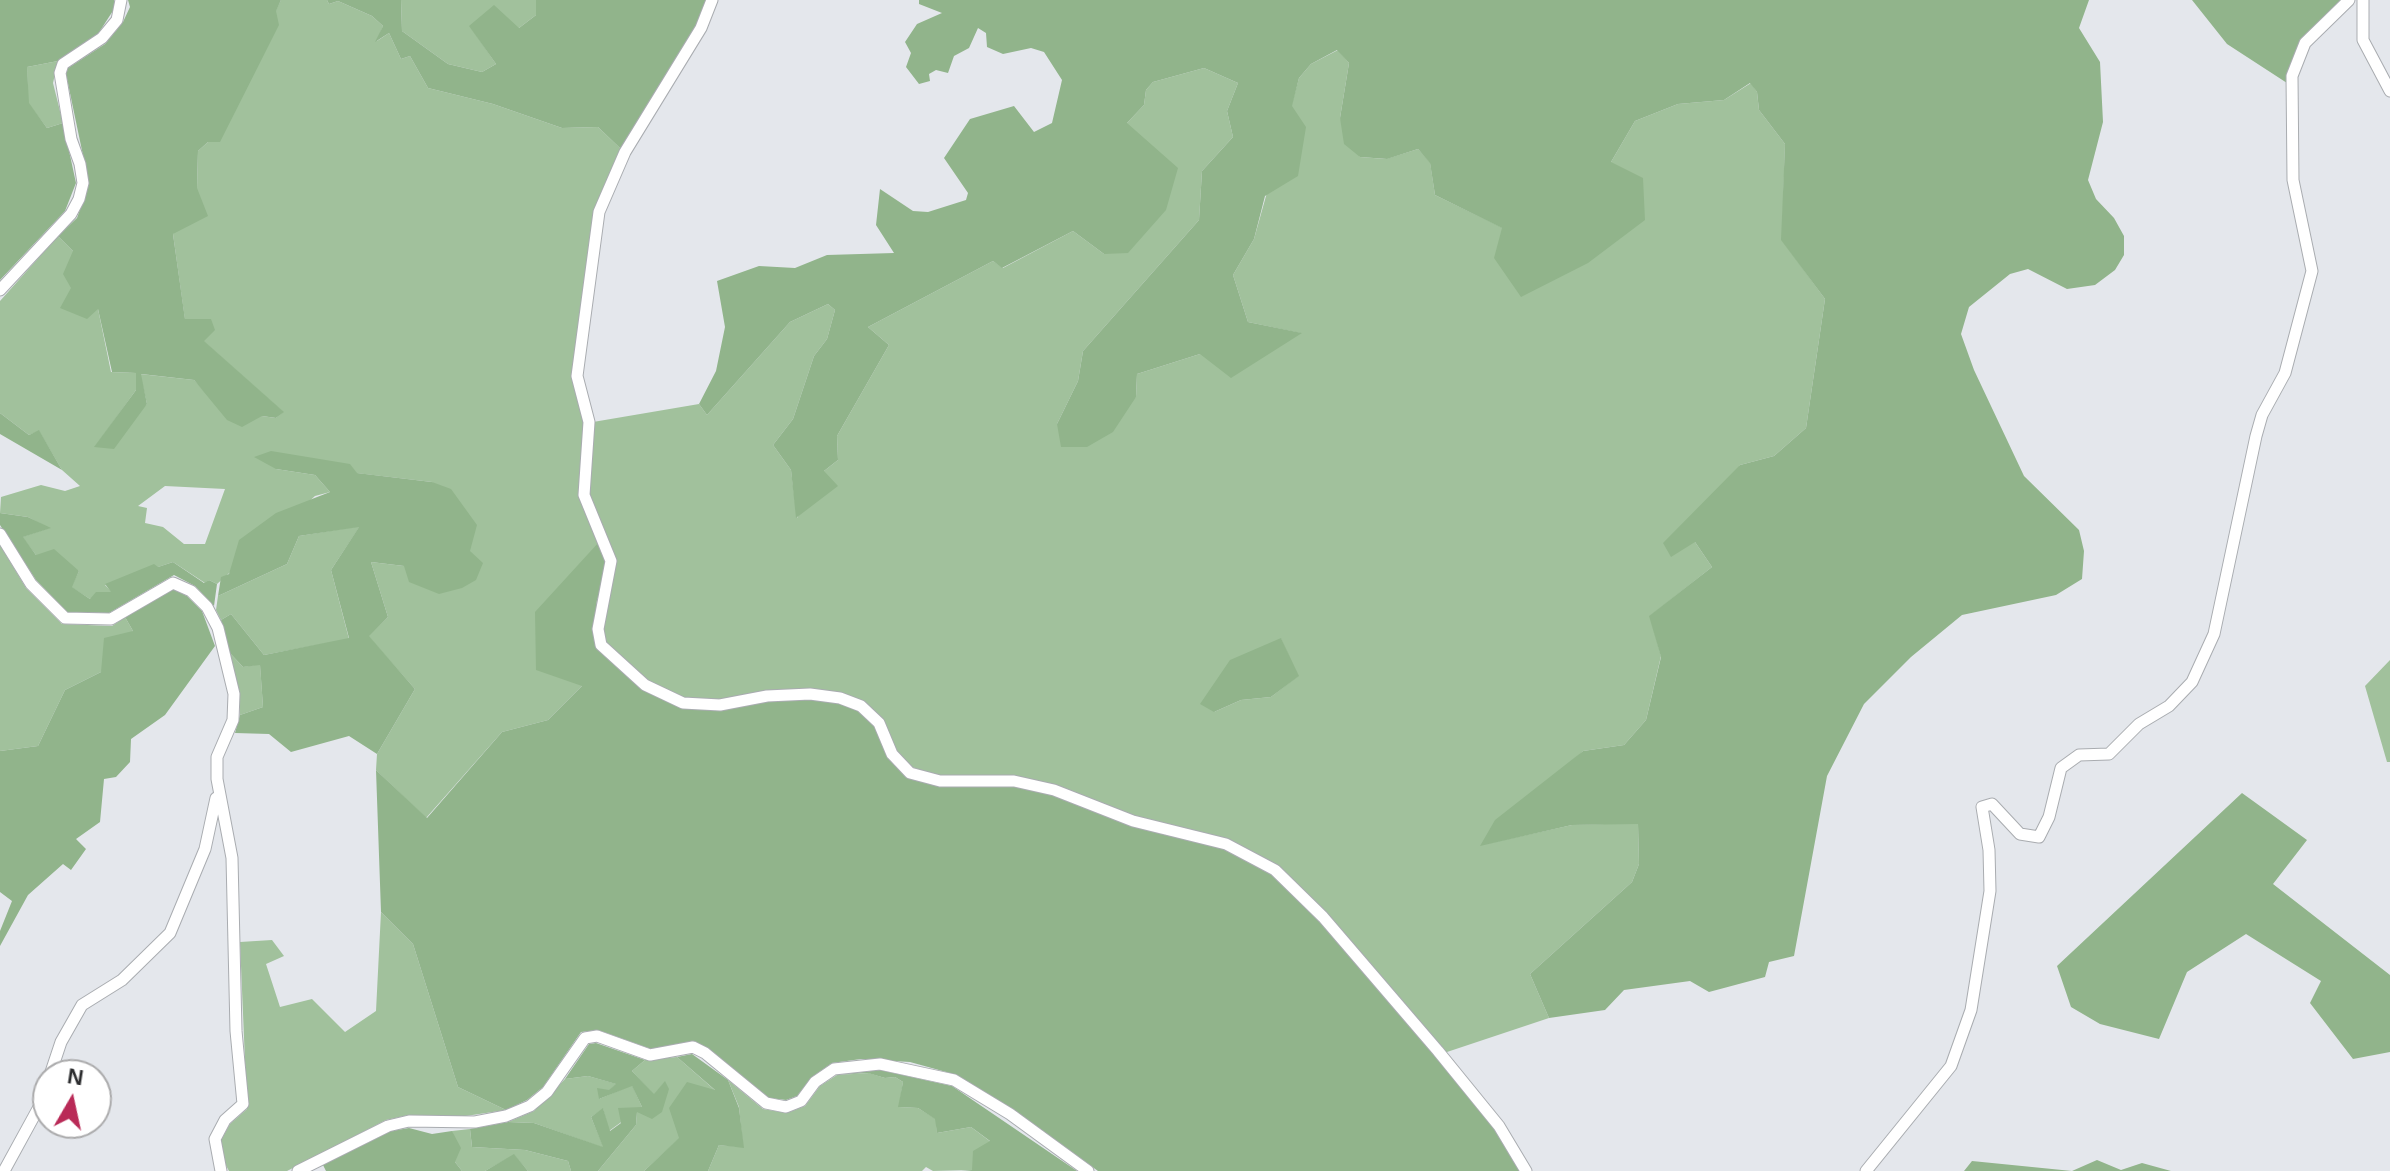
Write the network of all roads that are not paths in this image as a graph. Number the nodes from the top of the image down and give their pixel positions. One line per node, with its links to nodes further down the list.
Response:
1 (121, 0): 6 (street)
2 (712, 0): 15 (street)
3 (2349, 0): 16 (street)
4 (2363, 0): 5 (street)
5 (2390, 91)
6 (0, 290)
7 (0, 534): 8 (street)
8 (217, 779): 9 (street); 12 (street)
9 (55, 1059)
10 (32, 1120): 11 (street)
11 (4, 1171)
12 (221, 1171)
13 (298, 1171): 14 (street)
14 (1088, 1171)
15 (1526, 1171)
16 (1866, 1171)

